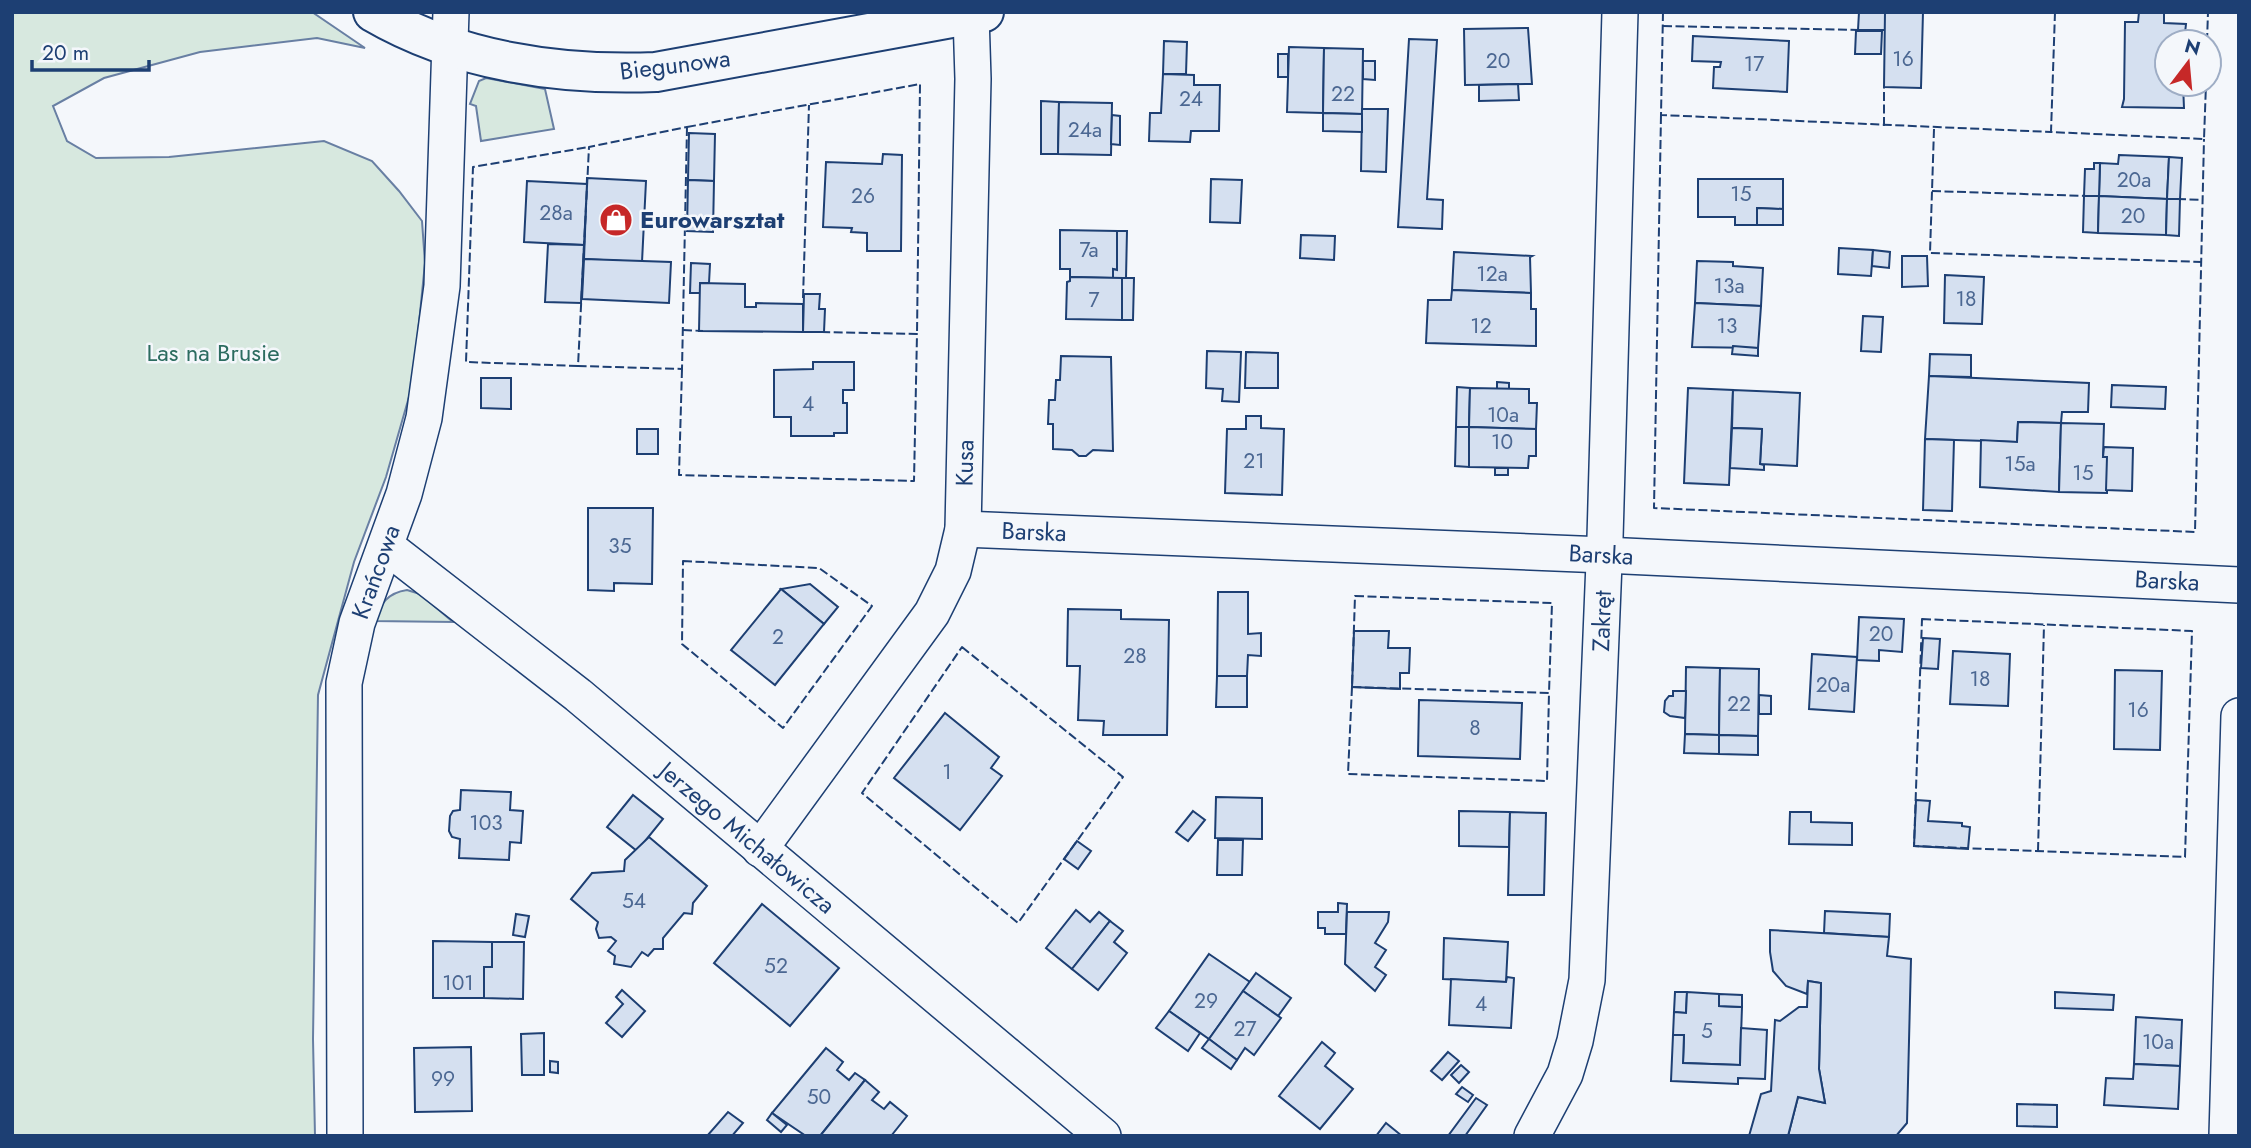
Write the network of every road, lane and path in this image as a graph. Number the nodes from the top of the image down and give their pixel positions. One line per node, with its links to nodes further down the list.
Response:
1 (373, 12): 4 (street, Biegunowa)
2 (1620, 12): 7 (street, Zakręt)
3 (978, 13): 4 (street, Biegunowa); 5 (street, Kusa)
4 (450, 29): 6 (street, Krańcowa)
5 (963, 529): 7 (street, Barska); 10 (street, Kusa)
6 (386, 545): 10 (street, Jerzego Michałowicza); 11 (street, Krańcowa)
7 (1604, 555): 8 (street, Barska); 13 (street, Zakręt)
8 (2239, 585)
9 (2239, 716): 14 (street)
10 (760, 849): 12 (street, Jerzego Michałowicza)
11 (345, 1136)
12 (1103, 1136)
13 (1532, 1136)
14 (2227, 1136)

